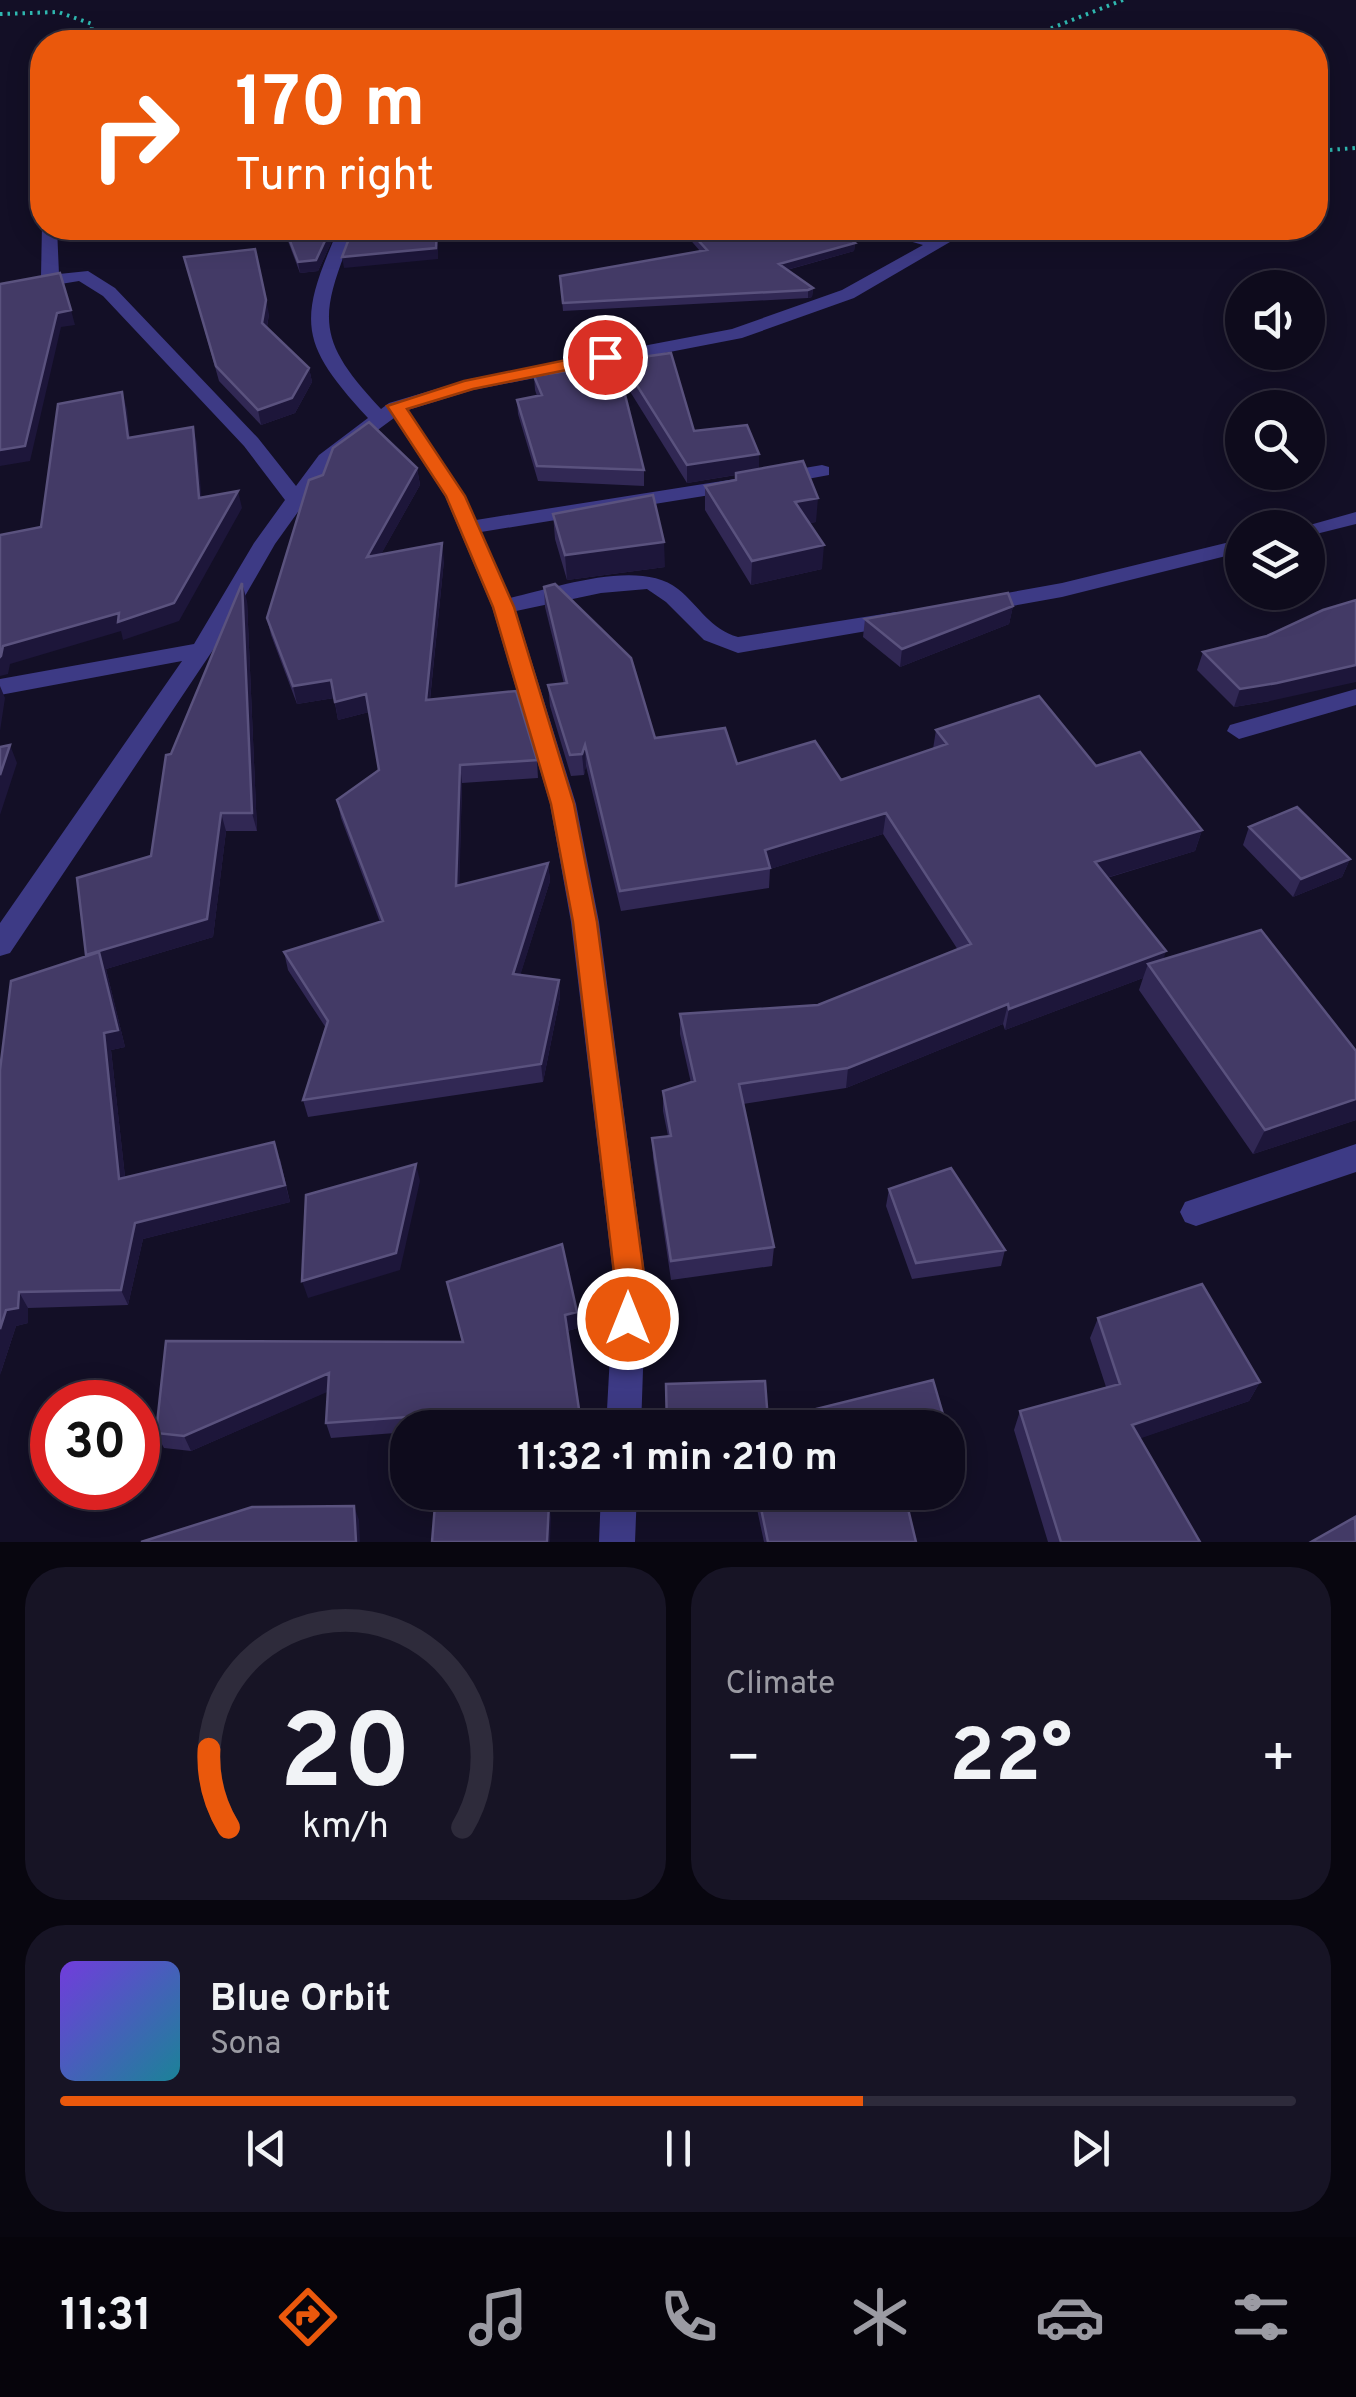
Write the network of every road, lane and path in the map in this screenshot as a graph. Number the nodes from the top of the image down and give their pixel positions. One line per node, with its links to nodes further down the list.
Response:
1 (1123, 0): 4 (path)
2 (0, 14): 3 (path)
3 (92, 30)
4 (1047, 30)
5 (1356, 148): 6 (path)
6 (1328, 150)
7 (49, 240): 12 (street)
8 (343, 240): 14 (street)
9 (923, 240): 11 (street)
10 (944, 240): 11 (street)
11 (936, 244): 14 (street)
12 (50, 278): 13 (street); 16 (street)
13 (0, 290)
14 (388, 413): 16 (street); 19 (street)
15 (822, 471): 19 (street)
16 (296, 500): 24 (street)
17 (1356, 518): 18 (street)
18 (1325, 526)
19 (469, 528): 21 (street)
20 (1225, 550): 22 (street)
21 (504, 607): 23 (street); 31 (street)
22 (964, 607)
23 (926, 614)
24 (201, 650): 25 (street); 28 (street)
25 (0, 687)
26 (1356, 697): 27 (street)
27 (1239, 731)
28 (0, 945)
29 (1356, 1158): 30 (street)
30 (1196, 1212)
31 (624, 1410)
32 (618, 1510): 33 (street)
33 (617, 1542)

